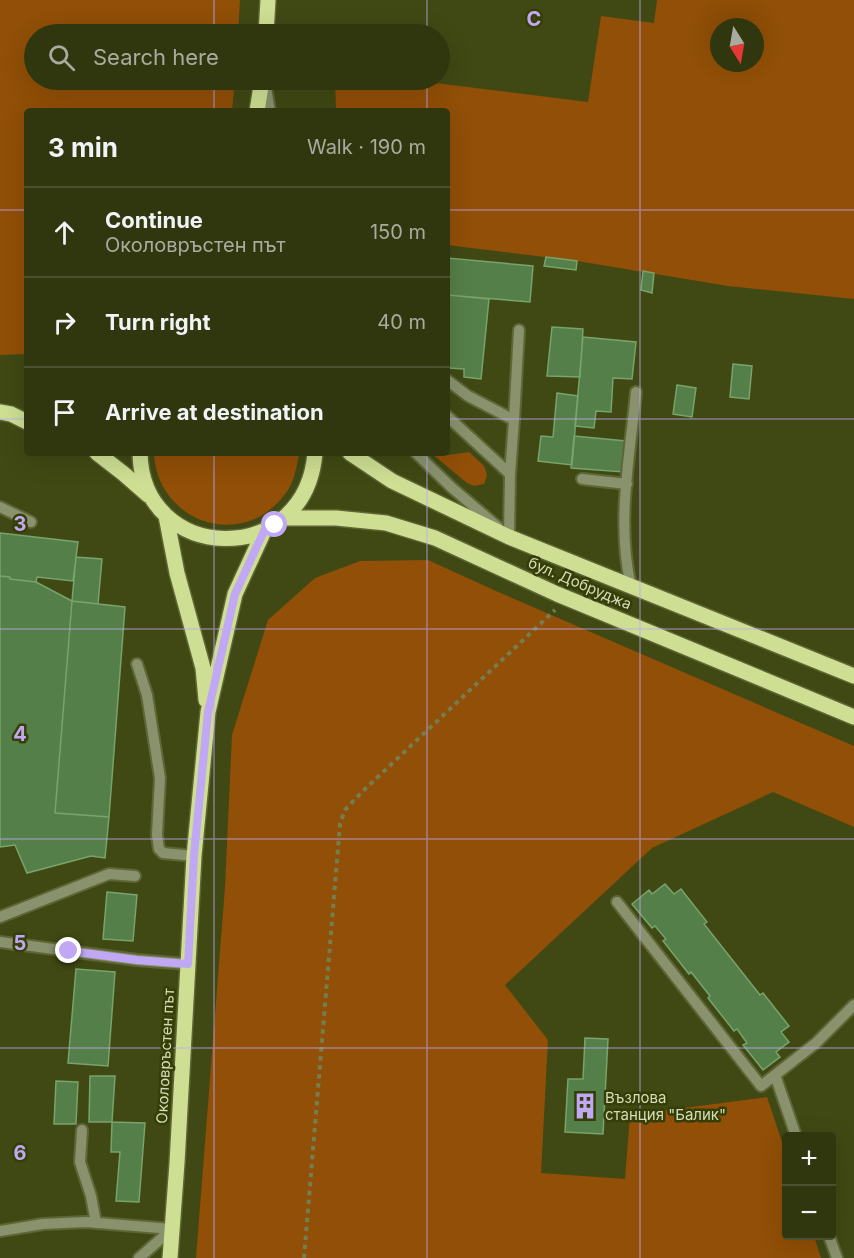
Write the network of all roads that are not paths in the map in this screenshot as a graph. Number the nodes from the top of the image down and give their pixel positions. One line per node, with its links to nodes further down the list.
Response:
1 (268, 0): 2 (main road)
2 (267, 24)
3 (262, 90): 5 (main road)
4 (266, 90): 6 (lane)
5 (258, 108)
6 (269, 108)
7 (519, 330): 13 (lane)
8 (450, 382): 13 (lane)
9 (636, 392): 22 (lane)
10 (5, 413): 11 (main road); 14 (main road)
11 (24, 413)
12 (450, 419): 20 (lane)
13 (514, 420): 20 (lane)
14 (24, 421)
15 (101, 456): 23 (main road)
16 (140, 456): 23 (main road)
17 (315, 456): 26 (main road)
18 (354, 456): 29 (main road, бул. Добруджа)
19 (419, 456): 29 (lane)
20 (510, 474): 29 (lane)
21 (582, 479): 22 (lane)
22 (627, 484): 30 (lane)
23 (154, 500): 25 (main road)
24 (0, 507): 27 (lane)
25 (166, 516): 28 (main road); 33 (main road, Околовръстен път)
26 (284, 518): 28 (main road); 34 (main road, бул. Добруджа)
27 (31, 522)
28 (264, 531): 33 (main road, Околовръстен път)
29 (509, 537): 30 (main road, бул. Добруджа)
30 (631, 586): 32 (main road, бул. Добруджа)
31 (137, 664): 35 (lane)
32 (854, 676)
33 (208, 712): 35 (main road, Околовръстен път)
34 (854, 717)
35 (194, 855): 40 (main road, Околовръстен път)
36 (135, 876): 38 (lane)
37 (617, 902): 42 (lane)
38 (0, 917)
39 (0, 942): 40 (lane)
40 (188, 964): 46 (main road, Околовръстен път)
41 (854, 1005): 42 (lane)
42 (775, 1075): 44 (lane)
43 (82, 1130): 45 (lane)
44 (794, 1132)
45 (96, 1223): 46 (lane); 47 (lane)
46 (172, 1229): 49 (lane); 50 (main road, Околовръстен път)
47 (0, 1232)
48 (830, 1240): 51 (lane)
49 (139, 1258)
50 (170, 1258)
51 (837, 1258)

